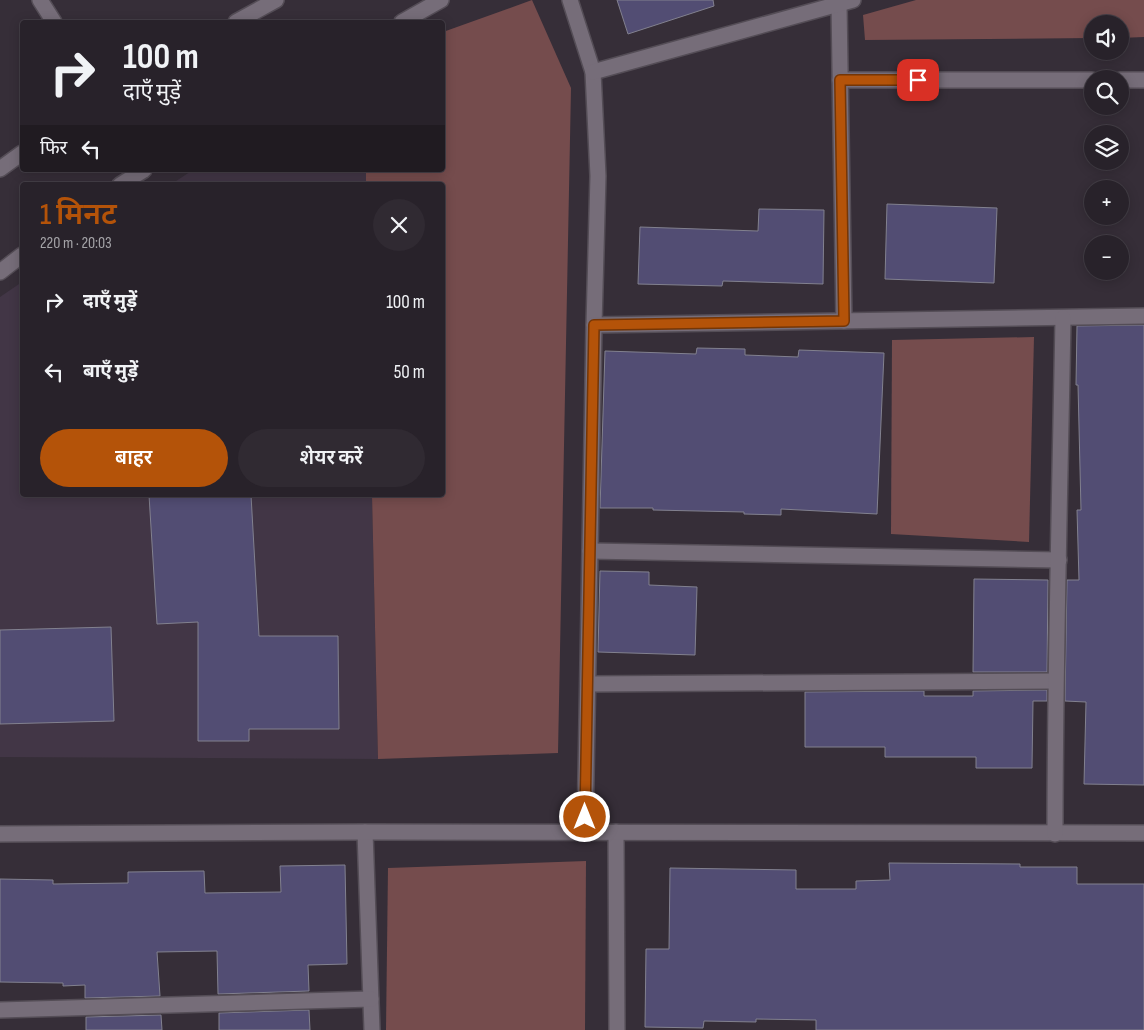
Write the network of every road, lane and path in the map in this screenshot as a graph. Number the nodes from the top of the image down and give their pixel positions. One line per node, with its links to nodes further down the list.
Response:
1 (40, 0): 6 (street)
2 (276, 0): 7 (street)
3 (441, 0): 8 (street)
4 (570, 0): 9 (street)
5 (846, 2): 9 (street); 10 (street)
6 (53, 20)
7 (240, 20)
8 (406, 20)
9 (593, 72): 23 (street)
10 (840, 80): 11 (street); 22 (street)
11 (1084, 80)
12 (1129, 80): 13 (street)
13 (1144, 80)
14 (20, 154): 15 (street)
15 (0, 169)
16 (141, 172): 17 (street)
17 (125, 182)
18 (20, 257): 19 (street)
19 (0, 272)
20 (1144, 316): 21 (street)
21 (1063, 318): 22 (street); 25 (street)
22 (844, 321): 23 (street)
23 (594, 325): 24 (street)
24 (590, 551): 25 (street); 27 (street)
25 (1059, 560): 26 (street)
26 (1056, 681): 27 (street); 33 (street)
27 (588, 684): 29 (street)
28 (365, 832): 29 (street); 32 (street); 34 (street)
29 (585, 832): 30 (street)
30 (616, 832): 33 (street); 37 (street)
31 (1144, 833): 33 (street)
32 (0, 834)
33 (1055, 834)
34 (371, 999): 35 (street); 36 (street)
35 (0, 1010)
36 (372, 1030)
37 (617, 1030)

